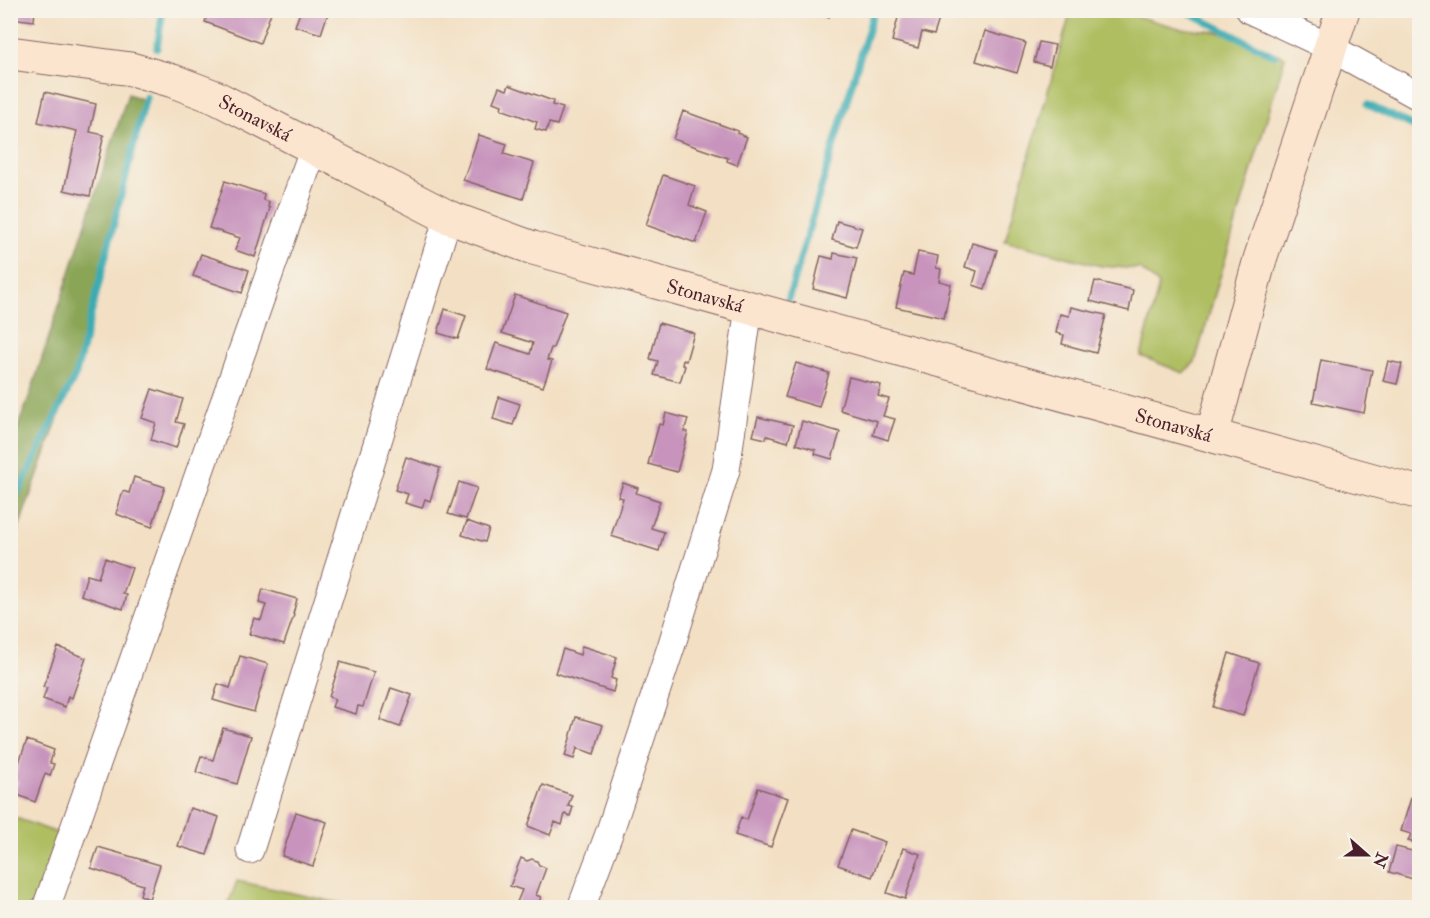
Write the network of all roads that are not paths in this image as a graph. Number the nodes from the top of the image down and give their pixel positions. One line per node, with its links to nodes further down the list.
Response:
1 (1250, 10): 3 (street)
2 (1343, 10): 3 (street)
3 (1329, 47): 5 (street); 9 (street)
4 (10, 52): 6 (street, Stonavská)
5 (1419, 97)
6 (314, 147): 7 (street, Stonavská); 12 (street)
7 (447, 217): 8 (street, Stonavská); 11 (street)
8 (749, 307): 9 (street, Stonavská); 13 (street)
9 (1212, 435): 10 (street, Stonavská)
10 (1419, 493)
11 (250, 850)
12 (46, 908)
13 (581, 908)

